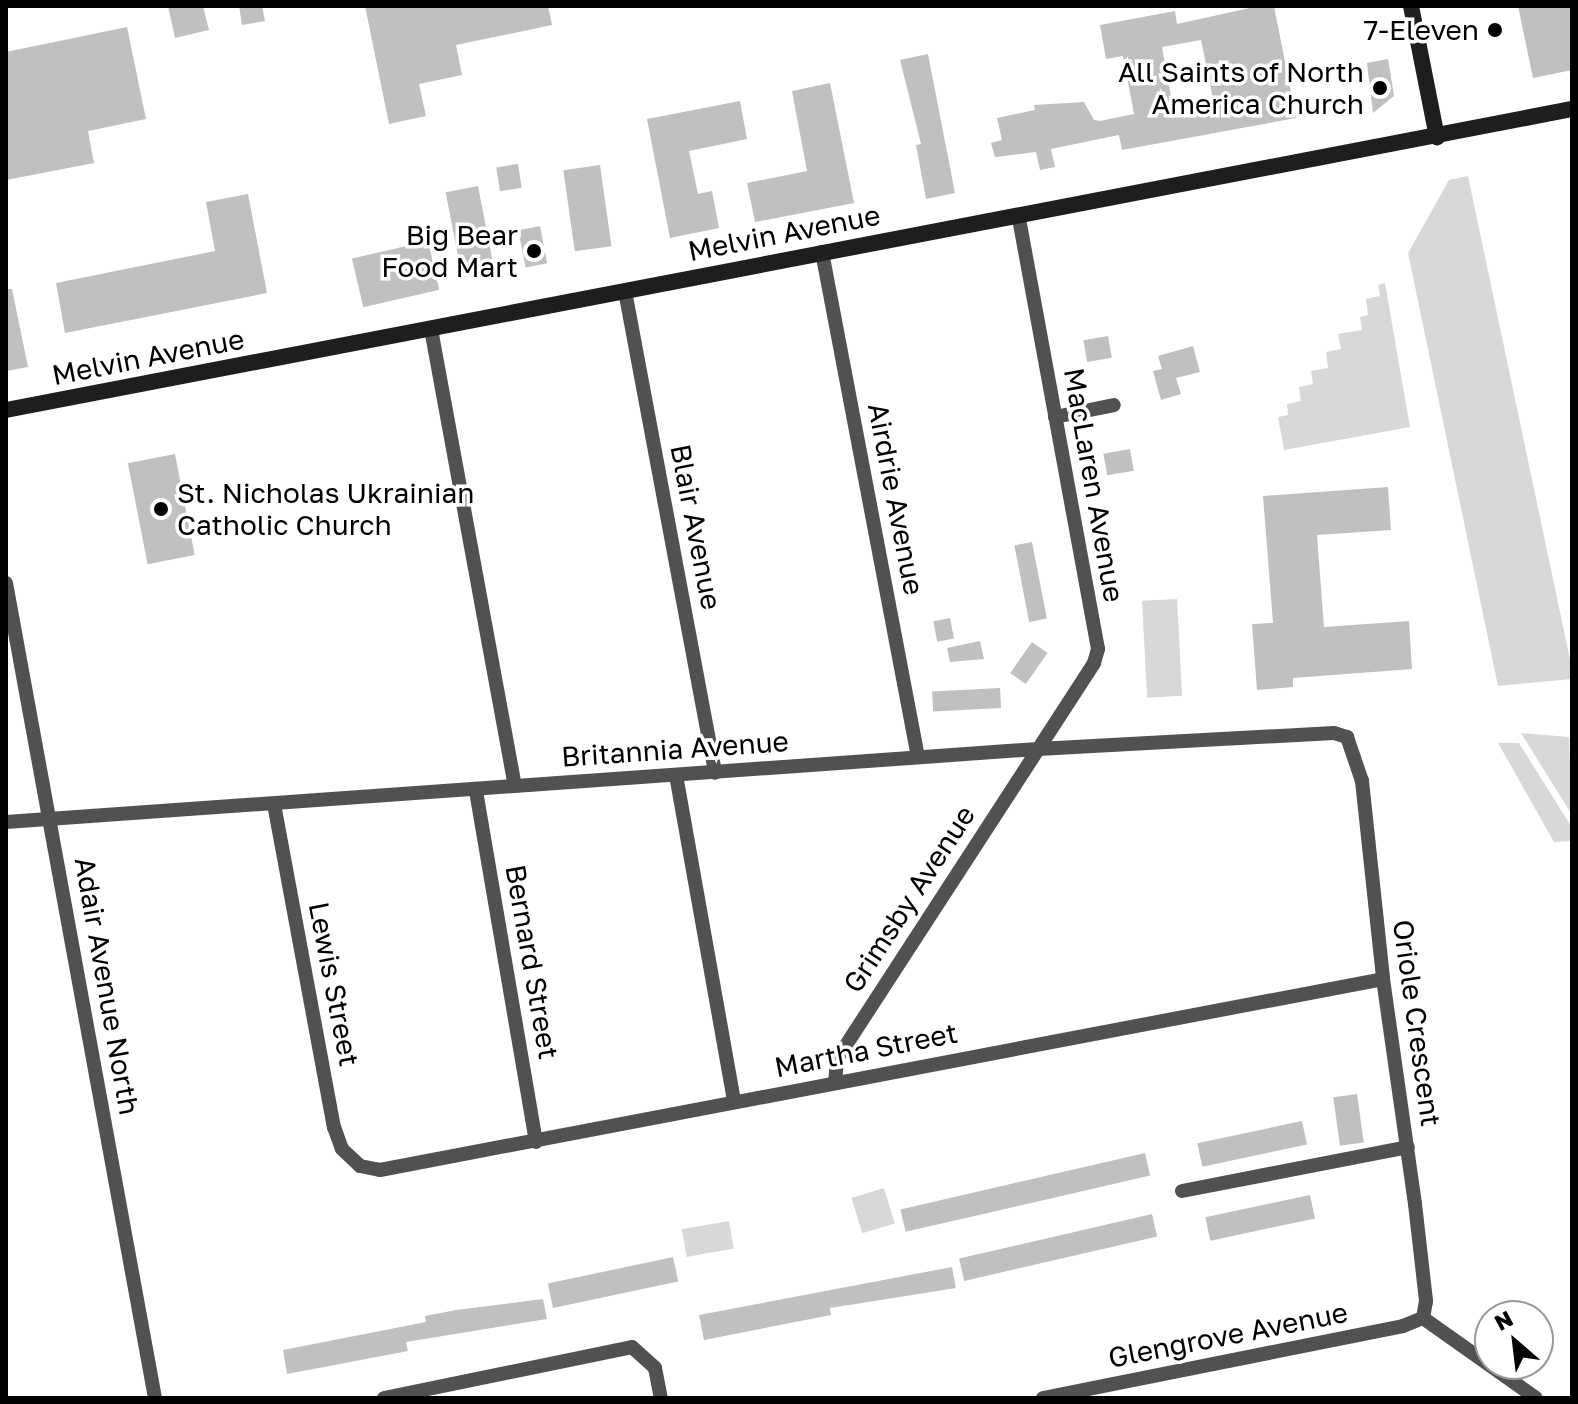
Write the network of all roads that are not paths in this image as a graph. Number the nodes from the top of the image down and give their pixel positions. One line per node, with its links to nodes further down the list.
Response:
1 (1411, 6): 3 (street)
2 (1572, 109): 3 (street, Melvin Avenue)
3 (1437, 137): 4 (street, Melvin Avenue)
4 (1018, 215): 5 (street, Melvin Avenue); 10 (street, MacLaren Avenue)
5 (822, 252): 6 (street, Melvin Avenue); 14 (street, Airdrie Avenue)
6 (625, 291): 7 (street, Melvin Avenue); 15 (street, Blair Avenue)
7 (431, 329): 9 (street, Melvin Avenue); 17 (street)
8 (1114, 405): 10 (street)
9 (6, 410)
10 (1055, 417): 13 (street, MacLaren Avenue)
11 (6, 583): 20 (street, Adair Avenue North)
12 (1347, 737): 13 (street, Britannia Avenue); 22 (street, Oriole Crescent)
13 (1038, 749): 14 (street, Britannia Avenue); 23 (street, Grimsby Avenue)
14 (918, 757): 15 (street, Britannia Avenue)
15 (715, 773): 16 (street, Britannia Avenue)
16 (676, 775): 17 (street, Britannia Avenue); 24 (street)
17 (515, 785): 18 (street, Britannia Avenue)
18 (476, 791): 19 (street, Britannia Avenue); 25 (street, Bernard Street)
19 (274, 804): 20 (street, Britannia Avenue); 27 (street, Lewis Street)
20 (50, 820): 21 (street, Britannia Avenue); 31 (street, Adair Avenue North)
21 (6, 822)
22 (1383, 979): 23 (street, Martha Street); 26 (street, Oriole Crescent)
23 (835, 1083): 24 (street, Martha Street)
24 (734, 1102): 25 (street, Martha Street)
25 (536, 1142): 27 (street, Martha Street)
26 (1408, 1147): 28 (street); 29 (street, Oriole Crescent)
27 (360, 1166)
28 (1182, 1191)
29 (1423, 1318): 34 (street, Glengrove Avenue); 35 (street)
30 (468, 1391): 32 (street); 33 (street)
31 (155, 1398)
32 (384, 1398)
33 (661, 1398)
34 (1043, 1398)
35 (1535, 1398)

